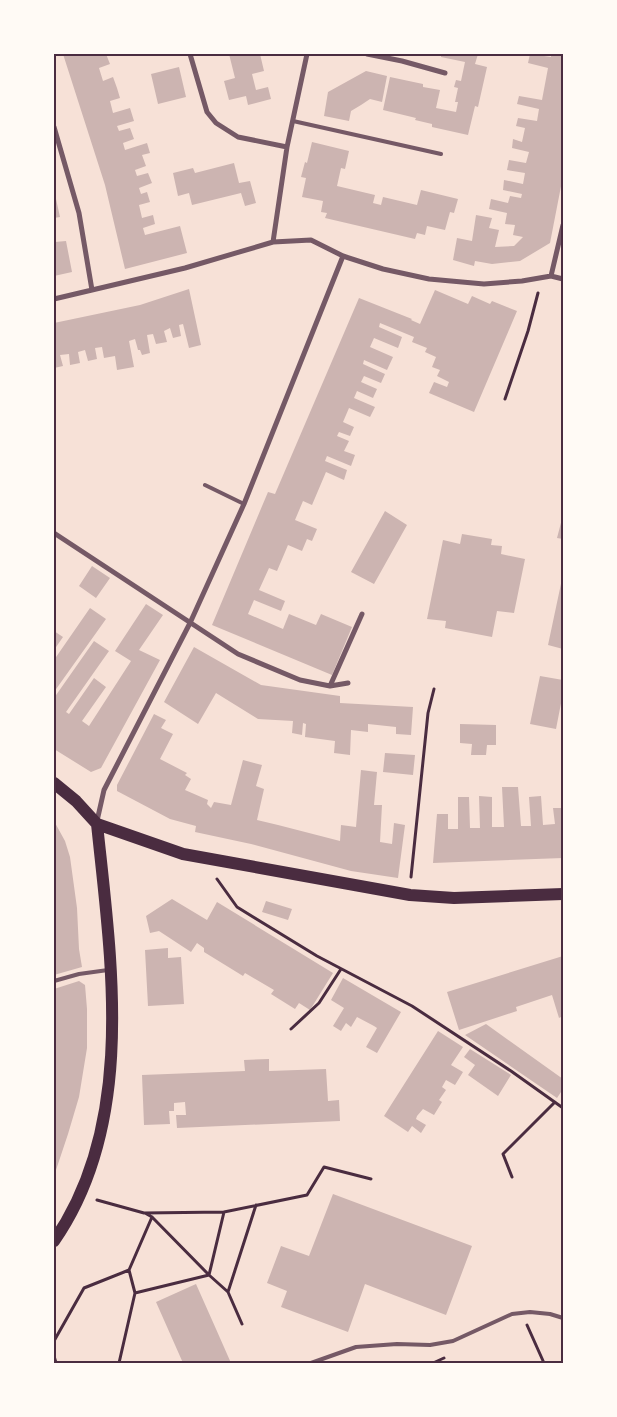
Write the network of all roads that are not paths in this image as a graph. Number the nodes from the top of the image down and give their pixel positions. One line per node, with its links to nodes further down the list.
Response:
1 (190, 54): 9 (street)
2 (307, 54): 7 (street)
3 (367, 54): 5 (street)
4 (403, 54): 5 (street)
5 (402, 60): 6 (street)
6 (445, 72)
7 (293, 121): 9 (street); 10 (lane)
8 (54, 127): 16 (street)
9 (287, 147): 12 (street)
10 (441, 154)
11 (563, 225): 14 (street)
12 (273, 242): 13 (street); 16 (street)
13 (343, 256): 14 (street); 19 (street)
14 (552, 276): 15 (street)
15 (563, 279)
16 (92, 290): 17 (street)
17 (54, 299)
18 (205, 485): 19 (lane)
19 (244, 504): 22 (street)
20 (54, 533): 22 (street)
21 (362, 614): 24 (street)
22 (190, 623): 24 (street); 26 (street)
23 (348, 683): 24 (street)
24 (330, 686)
25 (54, 783): 26 (main road)
26 (97, 824): 27 (main road); 28 (main road)
27 (563, 894)
28 (112, 970): 29 (lane); 30 (main road)
29 (54, 981)
30 (54, 1241)
31 (563, 1318): 32 (lane)
32 (311, 1363)

